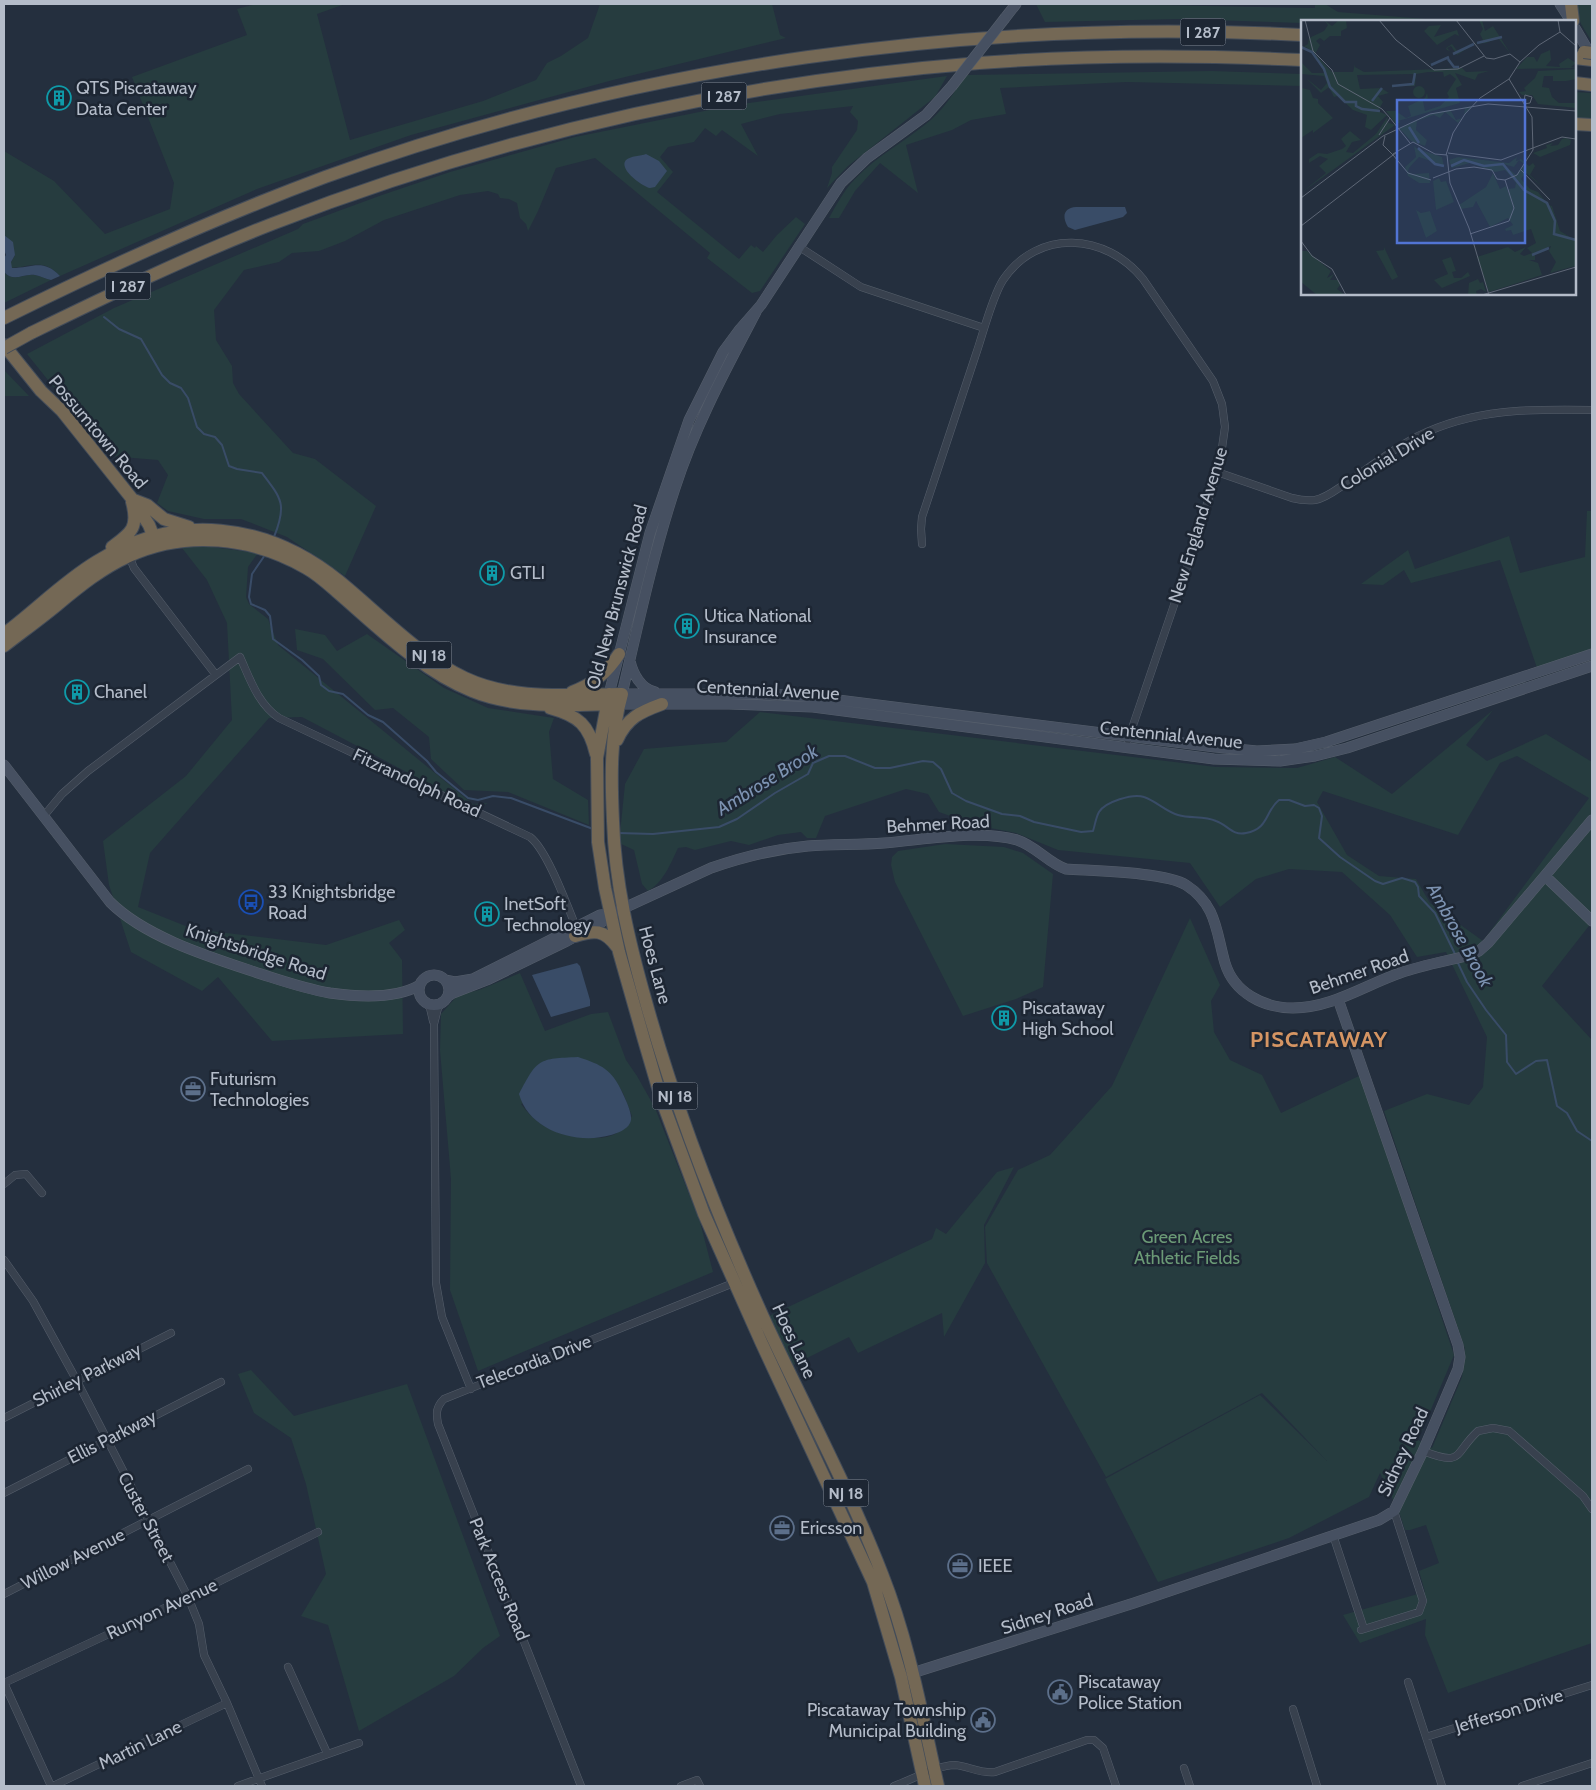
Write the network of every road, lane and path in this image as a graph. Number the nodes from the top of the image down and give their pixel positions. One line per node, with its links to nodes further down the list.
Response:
1 (1016, 4): 15 (street, Old New Brunswick Road, bridge)
2 (1560, 4): 4 (street)
3 (1571, 4): 5 (highway)
4 (1571, 20)
5 (1572, 20)
6 (1576, 30): 11 (street)
7 (1301, 35): 16 (highway, I 287)
8 (1592, 53): 9 (highway, bridge)
9 (1576, 56)
10 (1576, 57): 11 (highway)
11 (1592, 59)
12 (1301, 60): 18 (highway, I 287, bridge)
13 (1576, 124): 14 (highway)
14 (1591, 125)
15 (798, 246): 17 (street); 32 (street, Old New Brunswick Road)
16 (9, 316)
17 (984, 328): 20 (street, New England Avenue); 25 (street, New England Avenue)
18 (4, 347): 21 (highway, Possumtown Road)
19 (1592, 410): 20 (street, Colonial Drive)
20 (1217, 472): 39 (street, New England Avenue)
21 (131, 497): 22 (highway); 23 (highway, Possumtown Road); 28 (highway)
22 (201, 530): 23 (highway, Centennial Avenue / NJ 18); 24 (highway, Centennial Avenue / NJ 18)
23 (155, 541): 24 (highway, Centennial Avenue / NJ 18); 27 (highway, Centennial Avenue); 28 (highway, Centennial Avenue)
24 (262, 543): 26 (highway, Centennial Avenue / NJ 18)
25 (922, 544)
26 (275, 548): 35 (highway, Centennial Avenue / NJ 18); 38 (highway, Centennial Avenue / NJ 18)
27 (129, 556): 30 (highway, Centennial Avenue); 34 (street)
28 (96, 562): 29 (highway, Centennial Avenue)
29 (4, 634)
30 (4, 646)
31 (1592, 654): 39 (street, Centennial Avenue)
32 (625, 657): 35 (highway); 36 (street, Old New Brunswick Road); 37 (street)
33 (1592, 666): 40 (street, Centennial Avenue)
34 (216, 675): 44 (street); 49 (street, Fitzrandolph Road)
35 (565, 694): 36 (highway, Centennial Avenue / NJ 18)
36 (614, 699): 37 (street, Centennial Avenue); 38 (highway, Centennial Avenue); 41 (highway, Old New Brunswick Road / NJ 18); 42 (highway, Old New Brunswick Road)
37 (663, 699): 39 (street, Centennial Avenue); 40 (street, Centennial Avenue); 41 (highway)
38 (538, 704): 42 (highway, NJ 18)
39 (1130, 736): 40 (street, New England Avenue)
40 (1126, 748)
41 (613, 750): 47 (highway, Old New Brunswick Road / NJ 18)
42 (597, 758): 47 (highway, Old New Brunswick Road / NJ 18)
43 (4, 765): 44 (street, Knightsbridge Road)
44 (43, 817): 53 (street, Knightsbridge Road)
45 (1592, 820): 46 (street, Behmer Road)
46 (1546, 876): 48 (street); 55 (street, Behmer Road)
47 (617, 912): 49 (street); 50 (highway, Hoes Lane / NJ 18); 55 (street, Behmer Road); 63 (highway, Hoes Lane / NJ 18)
48 (1592, 921)
49 (575, 931): 50 (highway); 51 (street); 54 (street)
50 (619, 952): 63 (highway, Hoes Lane / NJ 18)
51 (445, 980): 52 (street); 54 (street)
52 (420, 985): 53 (street, Knightsbridge Road); 56 (street)
53 (398, 993): 56 (street, Knightsbridge Road)
54 (446, 999): 56 (street); 57 (street, Telecordia Drive)
55 (1338, 999): 70 (street, Sidney Road)
56 (424, 1000): 57 (street, Telecordia Drive)
57 (434, 1024): 67 (street, Telecordia Drive)
58 (4, 1184): 59 (street)
59 (42, 1193)
60 (4, 1260): 61 (street, Custer Street)
61 (10, 1270): 62 (street); 65 (street, Custer Street)
62 (4, 1275)
63 (740, 1280): 67 (street, Telecordia Drive); 81 (highway, Hoes Lane / NJ 18)
64 (171, 1333): 65 (street, Shirley Parkway)
65 (77, 1381): 68 (street, Shirley Parkway); 69 (street, Custer Street)
66 (221, 1382): 69 (street, Ellis Parkway)
67 (471, 1388): 98 (street, Park Access Road)
68 (4, 1418)
69 (106, 1440): 72 (street, Ellis Parkway); 75 (street, Custer Street)
70 (1423, 1451): 73 (street); 74 (street, Sidney Road)
71 (248, 1469): 75 (street, Willow Avenue)
72 (4, 1493)
73 (1592, 1509)
74 (1394, 1511): 77 (street, Sidney Road); 77 (street)
75 (148, 1520): 78 (street, Willow Avenue); 79 (street, Custer Street)
76 (318, 1532): 79 (street, Runyon Avenue)
77 (1333, 1535): 81 (street, Sidney Road)
78 (4, 1594)
79 (188, 1597): 83 (street, Runyon Avenue); 85 (street, Custer Street)
80 (288, 1667): 89 (street)
81 (907, 1675): 92 (highway, Hoes Lane / NJ 18); 94 (highway, Hoes Lane / NJ 18)
82 (1408, 1682): 87 (street)
83 (4, 1683): 95 (street)
84 (1592, 1685): 87 (street, Jefferson Drive)
85 (227, 1703): 93 (street, Custer Street); 95 (street, Martin Lane)
86 (1293, 1709): 105 (street)
87 (1426, 1737): 106 (street)
88 (359, 1743): 89 (street)
89 (327, 1753): 93 (street)
90 (1592, 1763): 107 (street)
91 (1184, 1768): 104 (street)
92 (935, 1770): 94 (street); 102 (highway, Hoes Lane / NJ 18); 103 (street)
93 (258, 1778): 96 (street); 97 (street, Custer Street)
94 (923, 1781): 101 (street)
95 (52, 1786)
96 (238, 1786)
97 (262, 1786)
98 (581, 1786)
99 (681, 1786): 100 (street)
100 (700, 1786)
101 (894, 1786)
102 (938, 1786)
103 (1116, 1786)
104 (1190, 1786)
105 (1317, 1786)
106 (1442, 1786)
107 (1522, 1786)

